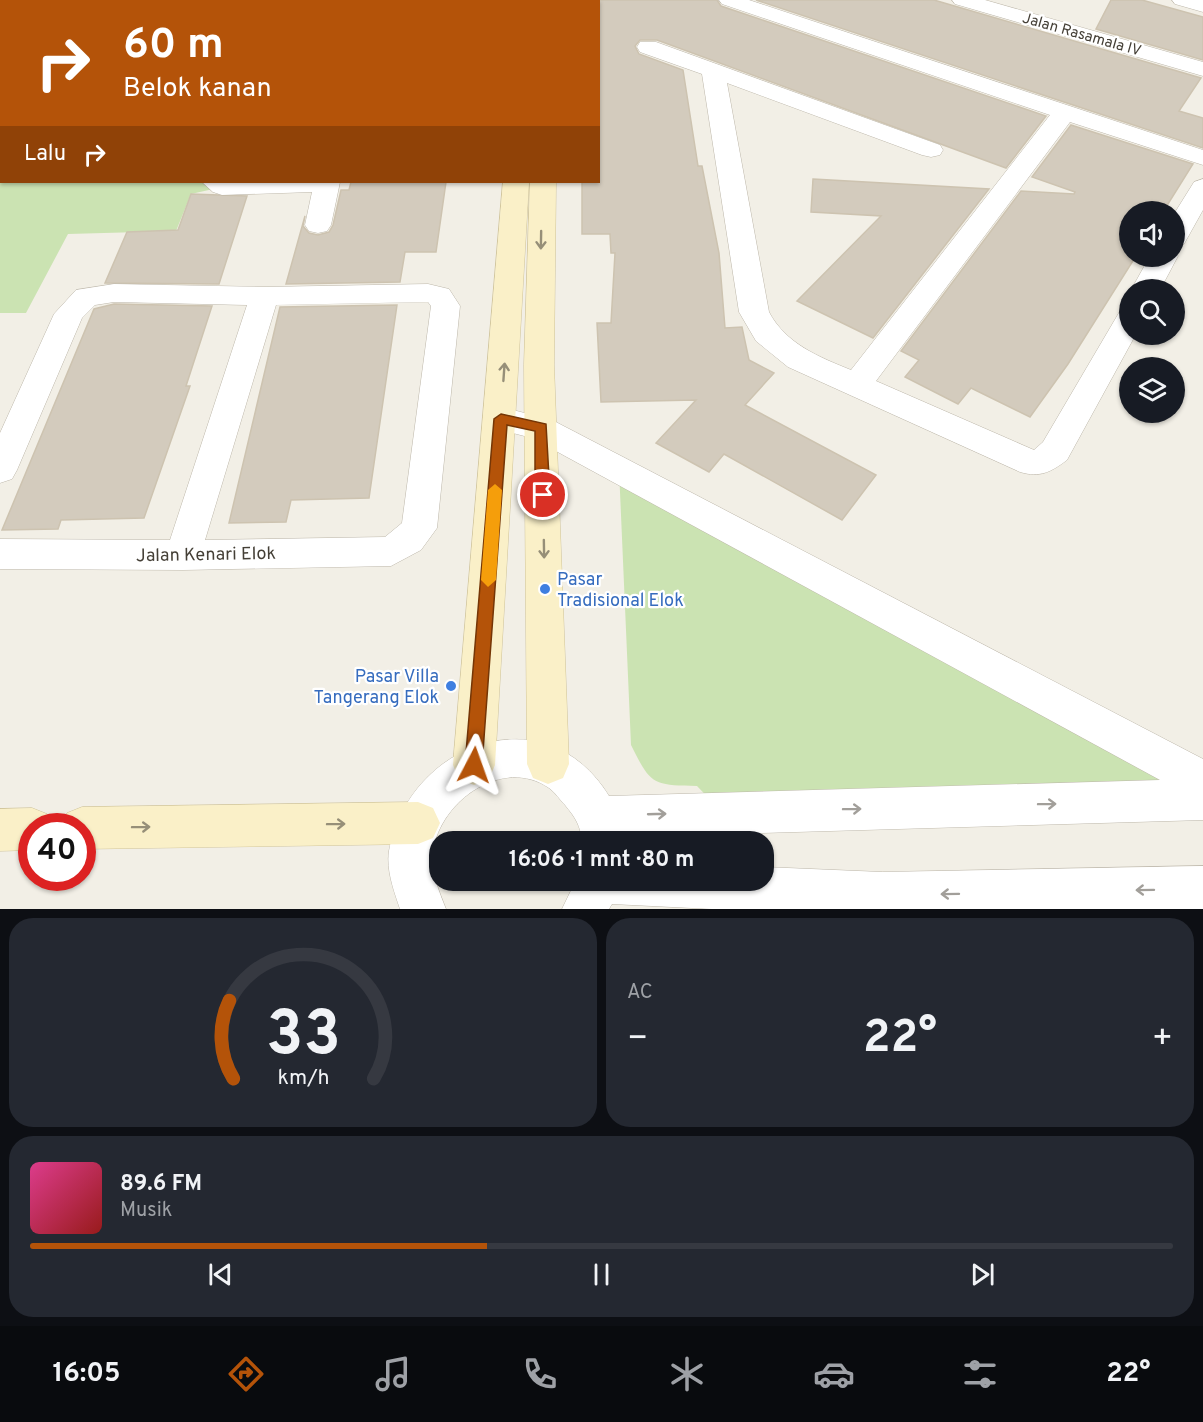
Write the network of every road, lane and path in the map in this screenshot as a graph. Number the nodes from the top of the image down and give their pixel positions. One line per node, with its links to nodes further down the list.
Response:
1 (729, 0): 8 (street)
2 (962, 0): 6 (street, Jalan Rasamala IV)
3 (1182, 0): 4 (street)
4 (1203, 6)
5 (648, 47): 7 (street)
6 (1203, 69)
7 (713, 71): 9 (street); 20 (street)
8 (1065, 112): 10 (street); 20 (street)
9 (931, 150)
10 (1203, 158)
11 (216, 183): 12 (street)
12 (326, 183): 17 (street)
13 (516, 183): 21 (street, one-way to 13)
14 (543, 183): 22 (street, one-way to 22)
15 (1203, 188): 16 (street)
16 (1185, 219)
17 (318, 225)
18 (264, 296): 23 (street); 25 (street); 25 (street, Jalan Kenari Elok)
19 (1119, 337): 20 (street)
20 (856, 386)
21 (501, 419): 22 (street); 27 (street)
22 (541, 428): 26 (street, one-way to 26); 28 (street)
23 (0, 470)
24 (0, 554): 25 (street, Jalan Kenari Elok)
25 (183, 555)
26 (548, 764): 27 (street); 33 (street)
27 (474, 765): 30 (street)
28 (1203, 781)
29 (1203, 800): 33 (street, one-way to 29)
30 (418, 823): 31 (street, one-way to 30); 39 (street)
31 (96, 828)
32 (18, 829): 34 (street)
33 (601, 829)
34 (0, 830)
35 (1203, 888): 38 (street, one-way to 38)
36 (595, 891): 40 (street)
37 (735, 891): 38 (street)
38 (883, 902)
39 (423, 909)
40 (585, 909)

